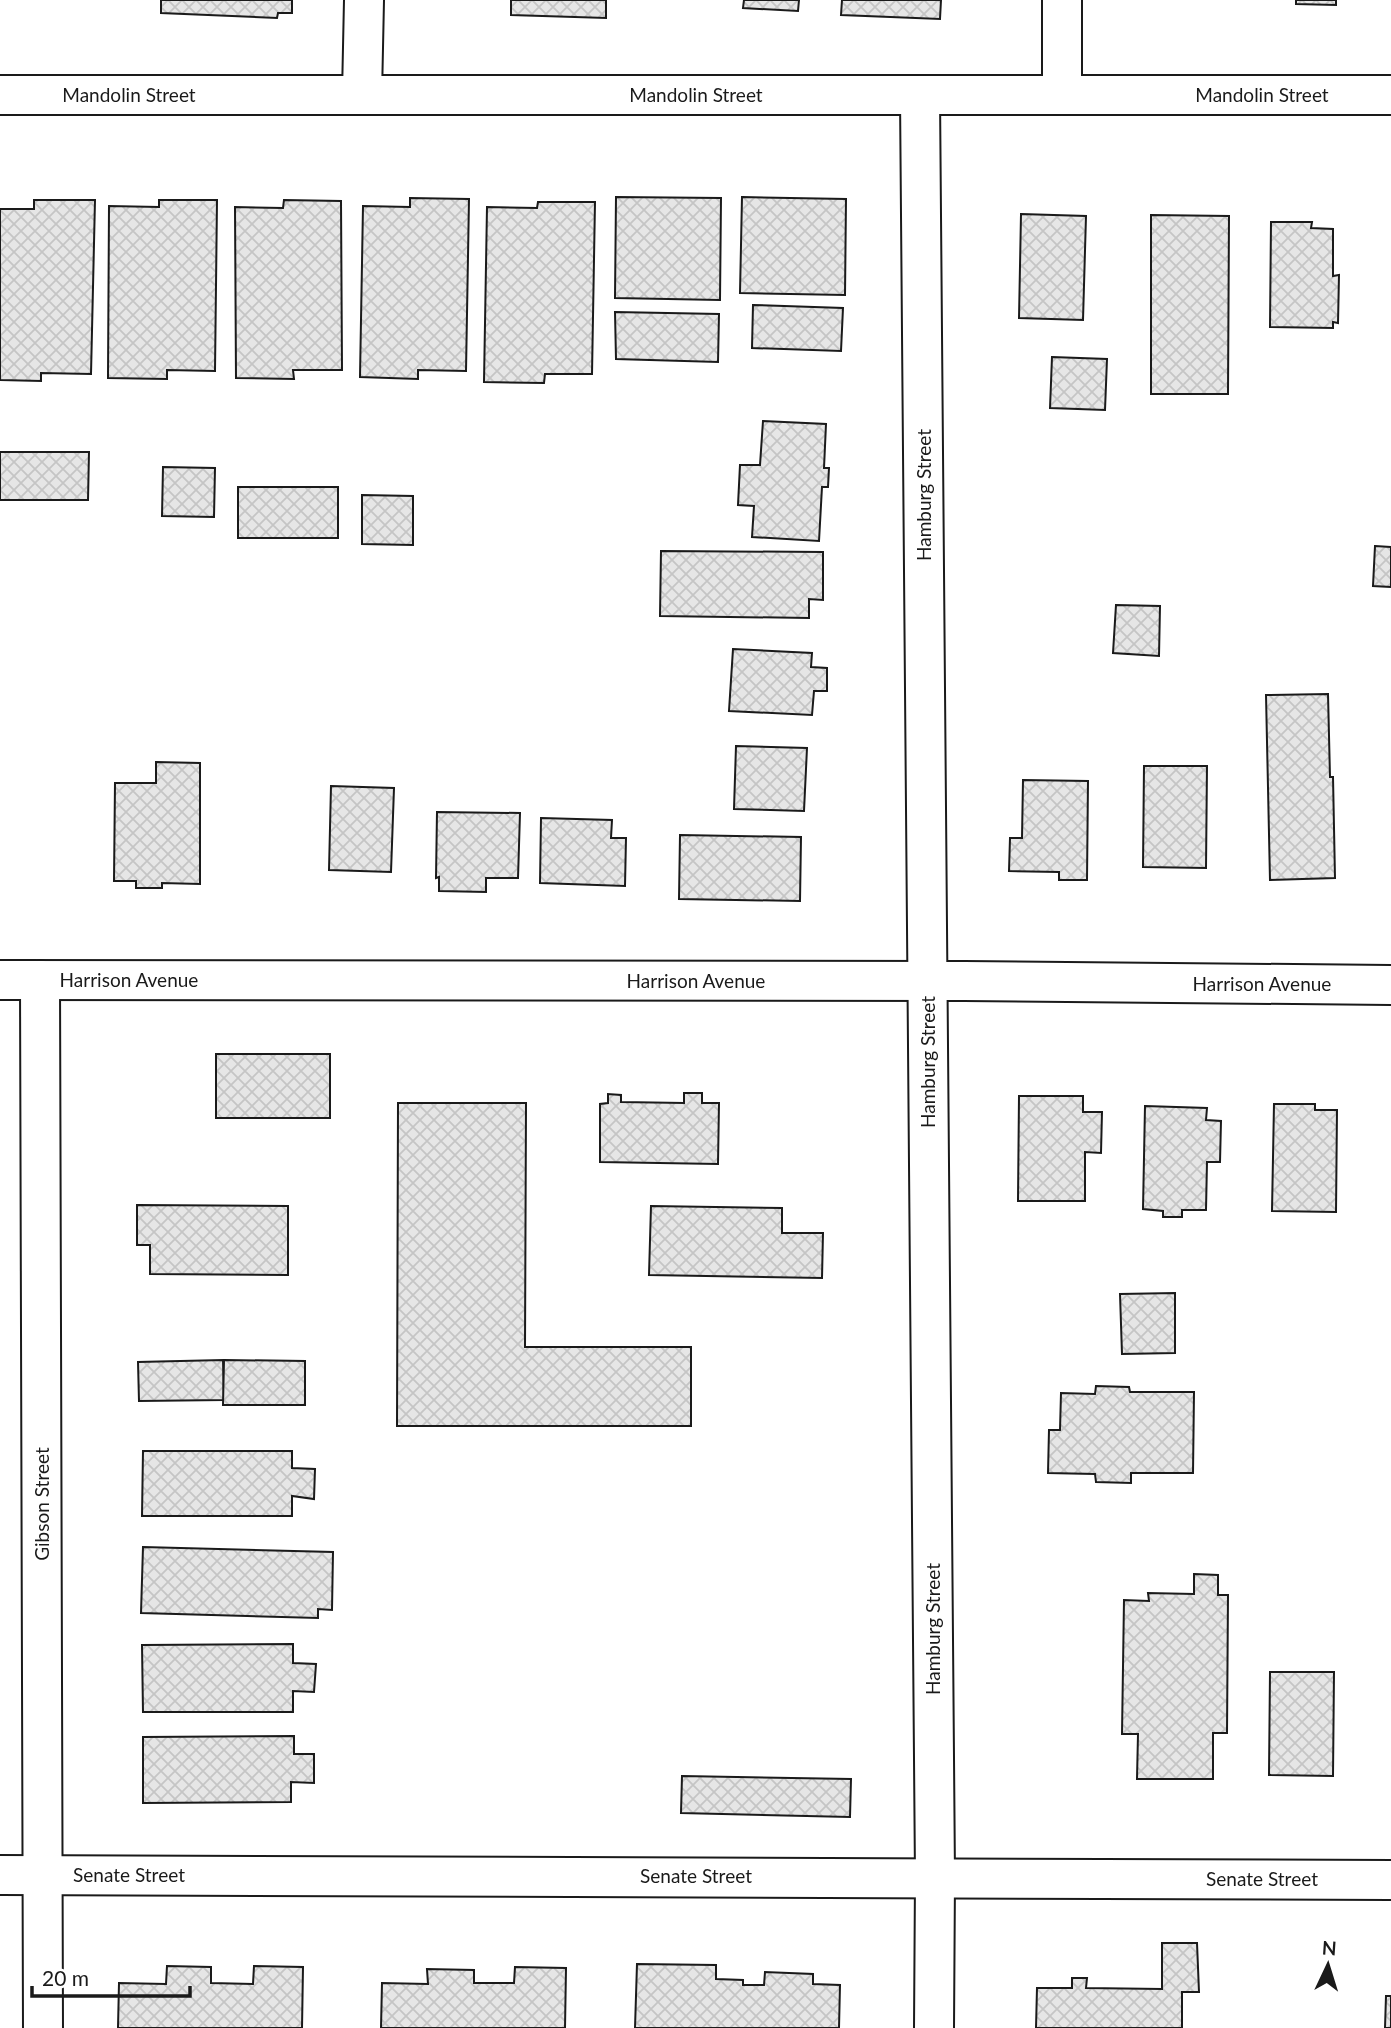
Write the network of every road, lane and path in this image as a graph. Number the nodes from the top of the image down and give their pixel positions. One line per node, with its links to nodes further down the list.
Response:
1 (364, 0): 4 (street)
2 (1062, 0): 5 (street)
3 (0, 95): 4 (street, Mandolin Street)
4 (362, 95): 7 (street, Mandolin Street)
5 (1062, 95): 6 (street, Mandolin Street); 7 (street, Mandolin Street)
6 (1391, 95)
7 (920, 96): 10 (street, Hamburg Street)
8 (0, 980): 9 (street, Harrison Avenue)
9 (40, 980): 10 (street, Harrison Avenue); 13 (street, Gibson Street)
10 (928, 981): 11 (street, Harrison Avenue); 14 (street, Hamburg Street)
11 (1391, 985)
12 (0, 1875): 13 (street, Senate Street)
13 (44, 1875): 14 (street, Senate Street); 16 (street, Gibson Street)
14 (935, 1877): 15 (street, Senate Street); 17 (street, Hamburg Street)
15 (1391, 1880)
16 (43, 2028)
17 (934, 2028)

